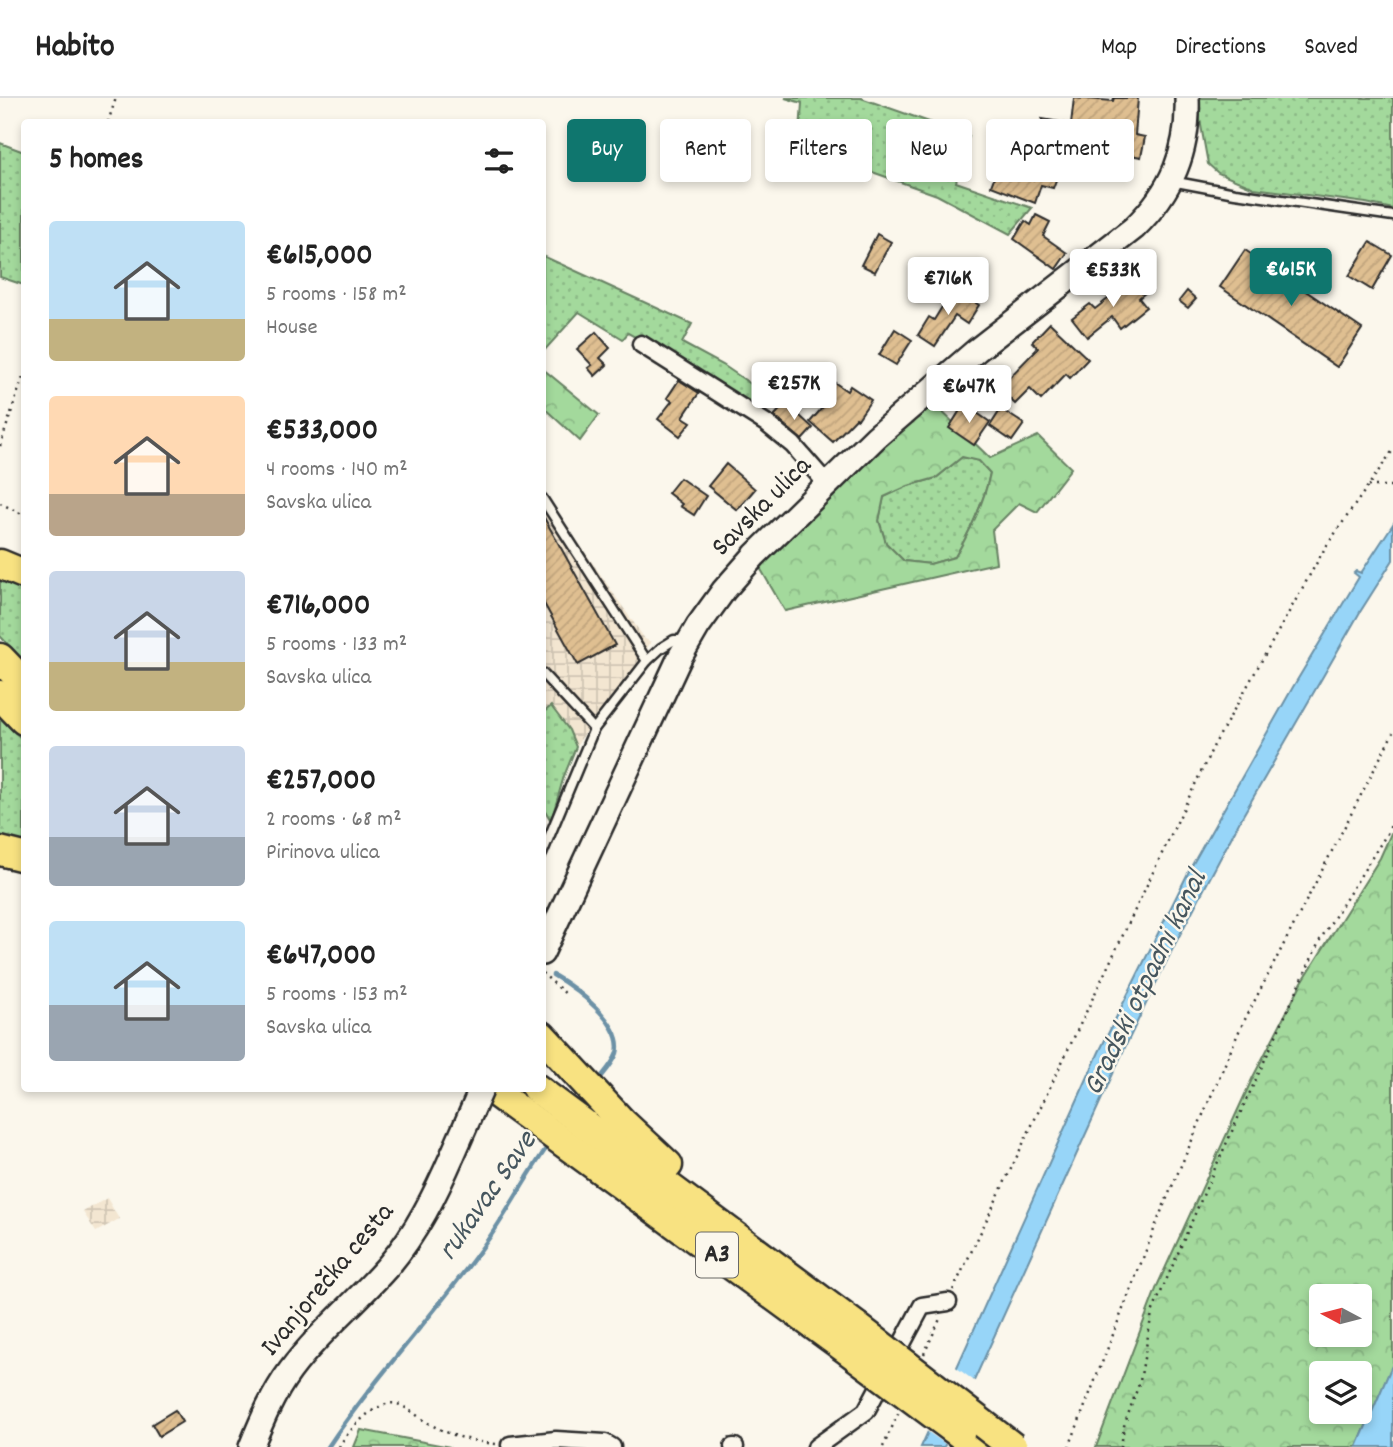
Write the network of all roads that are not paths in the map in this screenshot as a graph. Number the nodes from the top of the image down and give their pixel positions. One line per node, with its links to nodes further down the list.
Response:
1 (1187, 98): 2 (main road, Savska ulica)
2 (1171, 181): 3 (lane); 5 (main road, Savska ulica)
3 (1393, 216)
4 (641, 344): 5 (street)
5 (827, 484): 9 (main road, Savska ulica)
6 (546, 504): 11 (lane)
7 (0, 564): 8 (highway)
8 (21, 573)
9 (690, 639): 11 (lane); 20 (main road, Savska ulica)
10 (0, 658): 13 (highway)
11 (647, 661): 16 (lane)
12 (546, 677): 16 (lane)
13 (21, 680)
14 (0, 695): 15 (highway)
15 (21, 717)
16 (594, 729): 17 (lane)
17 (546, 844)
18 (0, 851): 19 (highway)
19 (21, 857)
20 (546, 946)
21 (551, 1045): 27 (highway)
22 (479, 1092): 26 (highway)
23 (480, 1092): 31 (main road, Ivanjorečka cesta, bridge)
24 (494, 1092): 26 (highway, A3)
25 (543, 1092): 27 (highway)
26 (525, 1119): 29 (highway, A3)
27 (615, 1132): 29 (highway, A3)
28 (948, 1302): 33 (street)
29 (849, 1336): 34 (highway, A3, bridge); 35 (highway, A3, bridge)
30 (510, 1445): 32 (street)
31 (251, 1447)
32 (612, 1447)
33 (816, 1447)
34 (976, 1447)
35 (1013, 1447)

